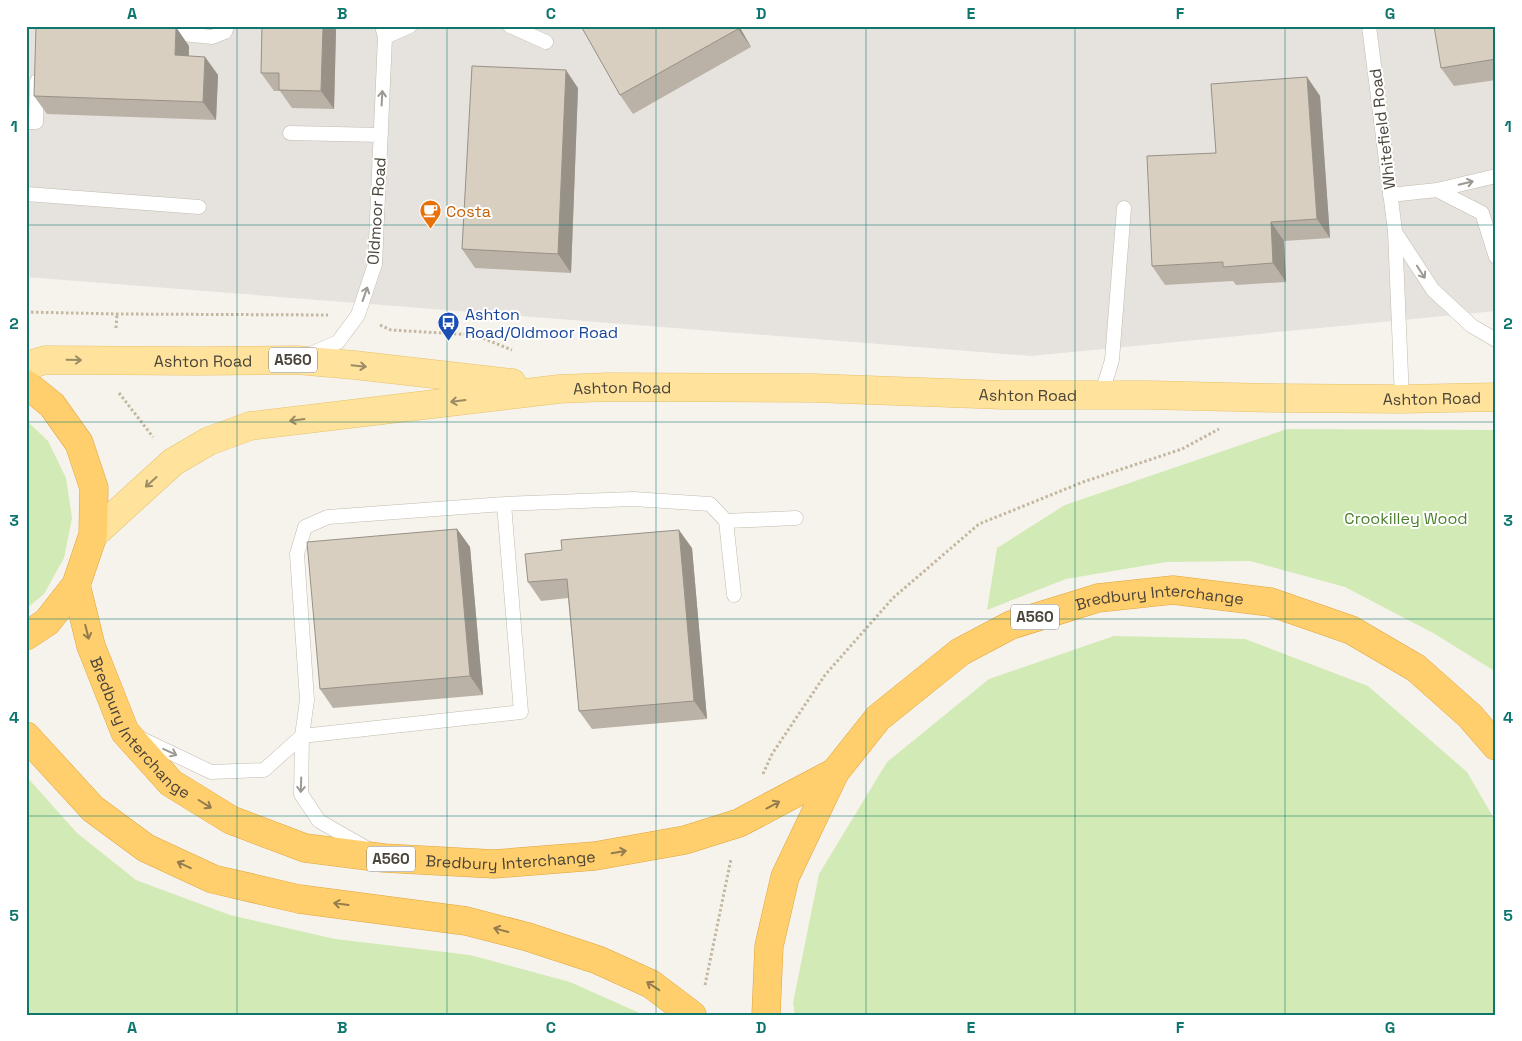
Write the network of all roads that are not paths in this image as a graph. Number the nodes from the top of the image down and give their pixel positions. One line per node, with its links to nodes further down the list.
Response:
1 (227, 26): 5 (lane)
2 (410, 26): 6 (lane)
3 (510, 26): 7 (lane)
4 (1369, 26): 15 (lane, Whitefield Road)
5 (153, 31)
6 (384, 32): 11 (lane, Oldmoor Road, one-way to 6)
7 (546, 42)
8 (37, 64): 9 (lane)
9 (26, 122)
10 (290, 133): 11 (lane)
11 (381, 135): 21 (lane, Oldmoor Road, one-way to 11)
12 (1496, 176): 13 (lane, one-way to 12)
13 (1437, 190): 15 (lane); 19 (lane)
14 (26, 194): 16 (lane)
15 (1390, 195): 18 (lane, Whitefield Road)
16 (199, 207)
17 (1124, 208): 24 (lane)
18 (1395, 231): 20 (lane, Whitefield Road, one-way to 20); 26 (lane, Whitefield Road)
19 (1496, 258)
20 (1496, 340)
21 (296, 360): 22 (main road, Ashton Road / A560, one-way to 21); 23 (main road, Ashton Road / A560, one-way to 23)
22 (27, 369): 30 (highway, A560)
23 (558, 388): 24 (main road, Ashton Road / A560); 30 (main road, Ashton Road / A560, one-way to 30)
24 (1101, 396): 26 (main road, Ashton Road / A560)
25 (1496, 397): 26 (main road, Ashton Road / A560)
26 (1402, 399)
27 (504, 504): 29 (lane); 36 (lane); 36 (lane)
28 (796, 518): 29 (lane)
29 (726, 521): 32 (lane)
30 (93, 535): 31 (highway, A560)
31 (76, 585): 33 (highway, A560); 34 (highway, Bredbury Interchange / A560, one-way to 34)
32 (734, 595)
33 (26, 636)
34 (125, 732): 36 (lane, one-way to 36); 39 (highway, Bredbury Interchange / A560, one-way to 39)
35 (26, 736): 40 (highway, one-way to 35)
36 (302, 736): 39 (lane, one-way to 39)
37 (1496, 746): 38 (highway, Bredbury Interchange / A560)
38 (835, 772): 39 (highway, Bredbury Interchange / A560, one-way to 38); 41 (highway, Bredbury Interchange / A560)
39 (384, 858)
40 (692, 1015)
41 (766, 1015)

